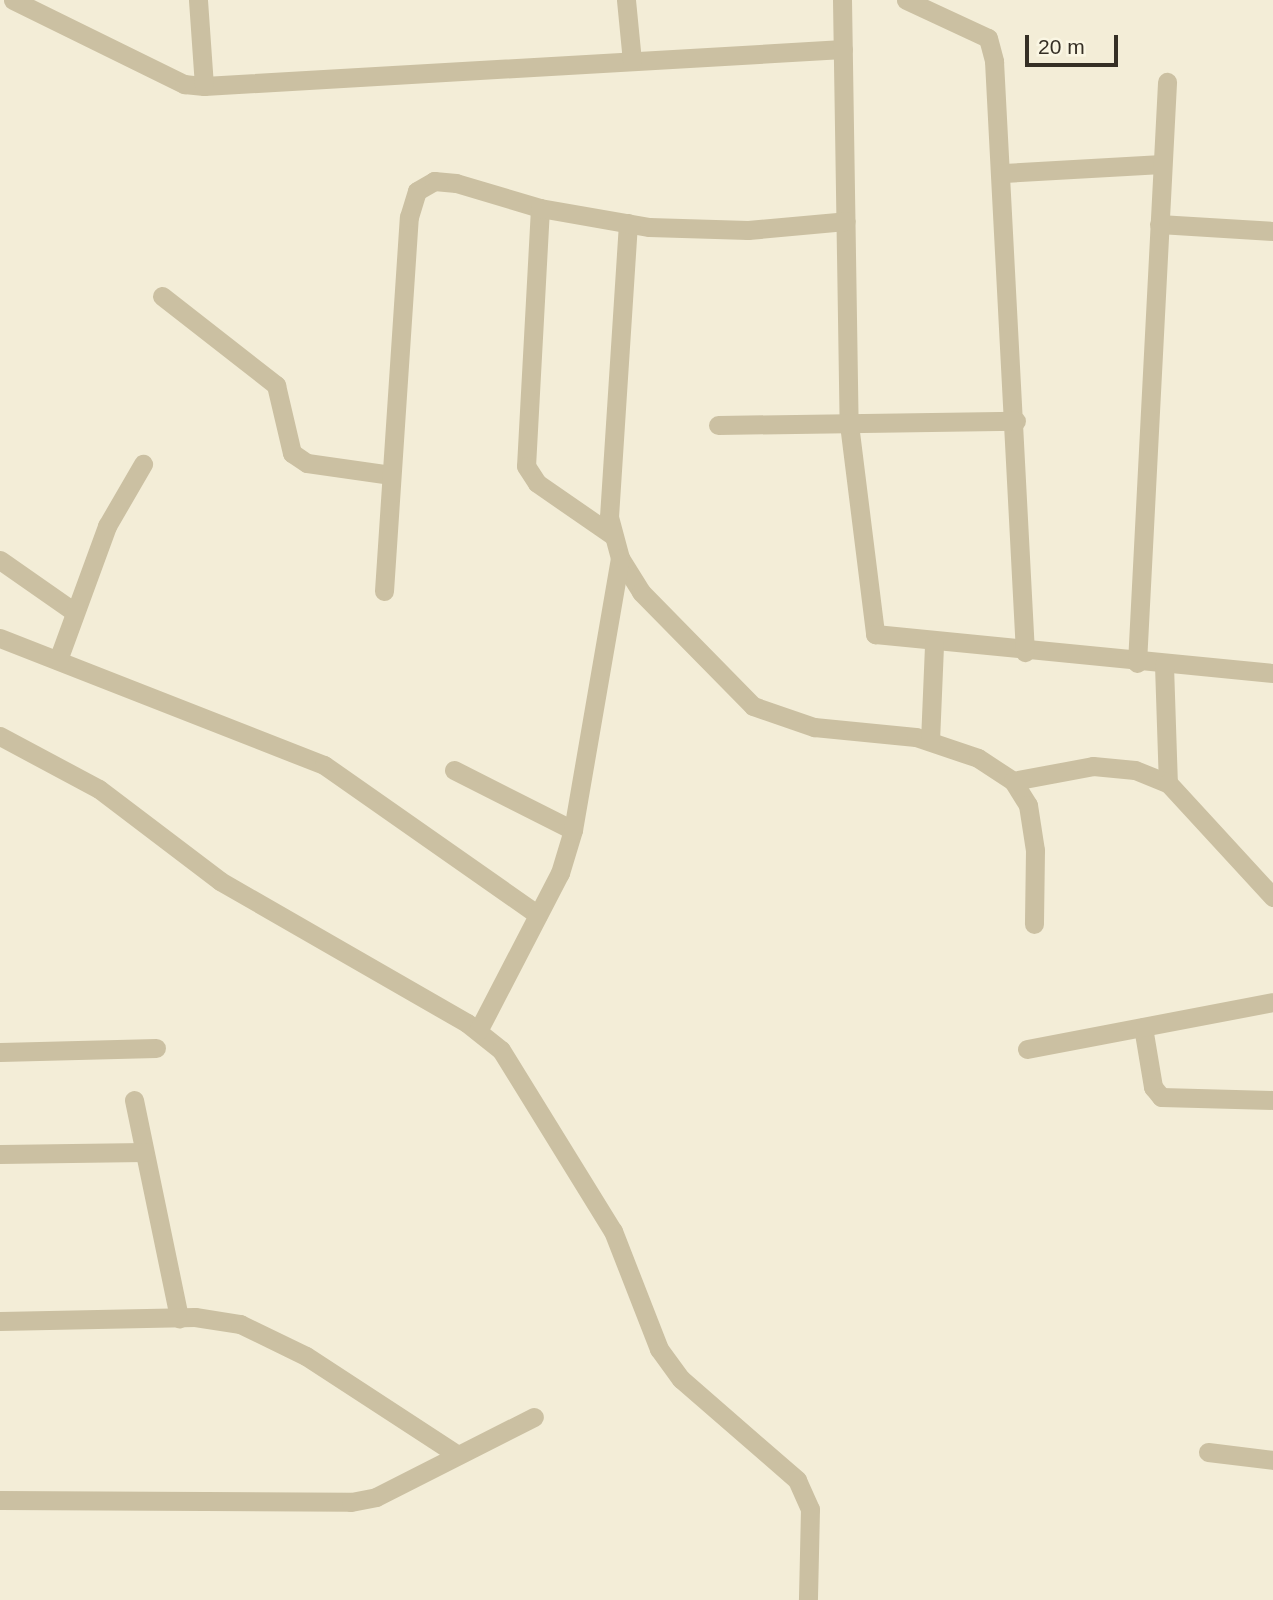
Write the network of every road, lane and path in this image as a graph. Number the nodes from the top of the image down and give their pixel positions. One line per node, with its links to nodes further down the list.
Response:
1 (13, 0): 9 (street)
2 (198, 0): 9 (street)
3 (626, 0): 7 (street)
4 (842, 0): 6 (street)
5 (906, 0): 11 (street)
6 (843, 49): 7 (street); 13 (street)
7 (632, 61): 9 (street)
8 (1167, 82): 10 (street)
9 (204, 86)
10 (1162, 164): 11 (street); 15 (street)
11 (1004, 173): 18 (street)
12 (540, 208): 14 (street); 22 (street); 23 (street)
13 (846, 221): 14 (street); 19 (street)
14 (628, 223): 23 (street)
15 (1159, 224): 16 (street); 32 (street)
16 (1273, 231)
17 (162, 296): 22 (street)
18 (1016, 422): 19 (street); 30 (street)
19 (849, 424): 20 (street); 29 (street)
20 (718, 425)
21 (143, 464): 27 (street)
22 (391, 475): 26 (street)
23 (612, 536): 24 (street)
24 (620, 558): 36 (street); 40 (street)
25 (0, 560): 27 (street)
26 (384, 591)
27 (73, 611): 31 (street)
28 (0, 638): 31 (street)
29 (934, 644): 30 (street); 36 (street)
30 (1025, 652): 32 (street)
31 (58, 660): 42 (street)
32 (1137, 663): 33 (street)
33 (1164, 665): 34 (street); 39 (street)
34 (1273, 673)
35 (0, 736): 46 (street)
36 (930, 741): 38 (street)
37 (454, 770): 40 (street)
38 (1013, 780): 39 (street); 43 (street)
39 (1168, 783): 41 (street)
40 (573, 830): 42 (street)
41 (1273, 897)
42 (538, 915): 46 (street)
43 (1034, 924)
44 (1273, 1002): 45 (street)
45 (1143, 1027): 48 (street); 51 (street)
46 (478, 1031): 61 (street)
47 (156, 1048): 49 (street)
48 (1027, 1049)
49 (0, 1052)
50 (134, 1100): 52 (street)
51 (1273, 1100)
52 (144, 1152): 53 (street); 54 (street)
53 (0, 1154)
54 (178, 1318): 55 (street); 58 (street)
55 (0, 1321)
56 (534, 1417): 58 (street)
57 (1208, 1452): 59 (street)
58 (458, 1455): 60 (street)
59 (1273, 1460)
60 (0, 1500)
61 (808, 1600)

